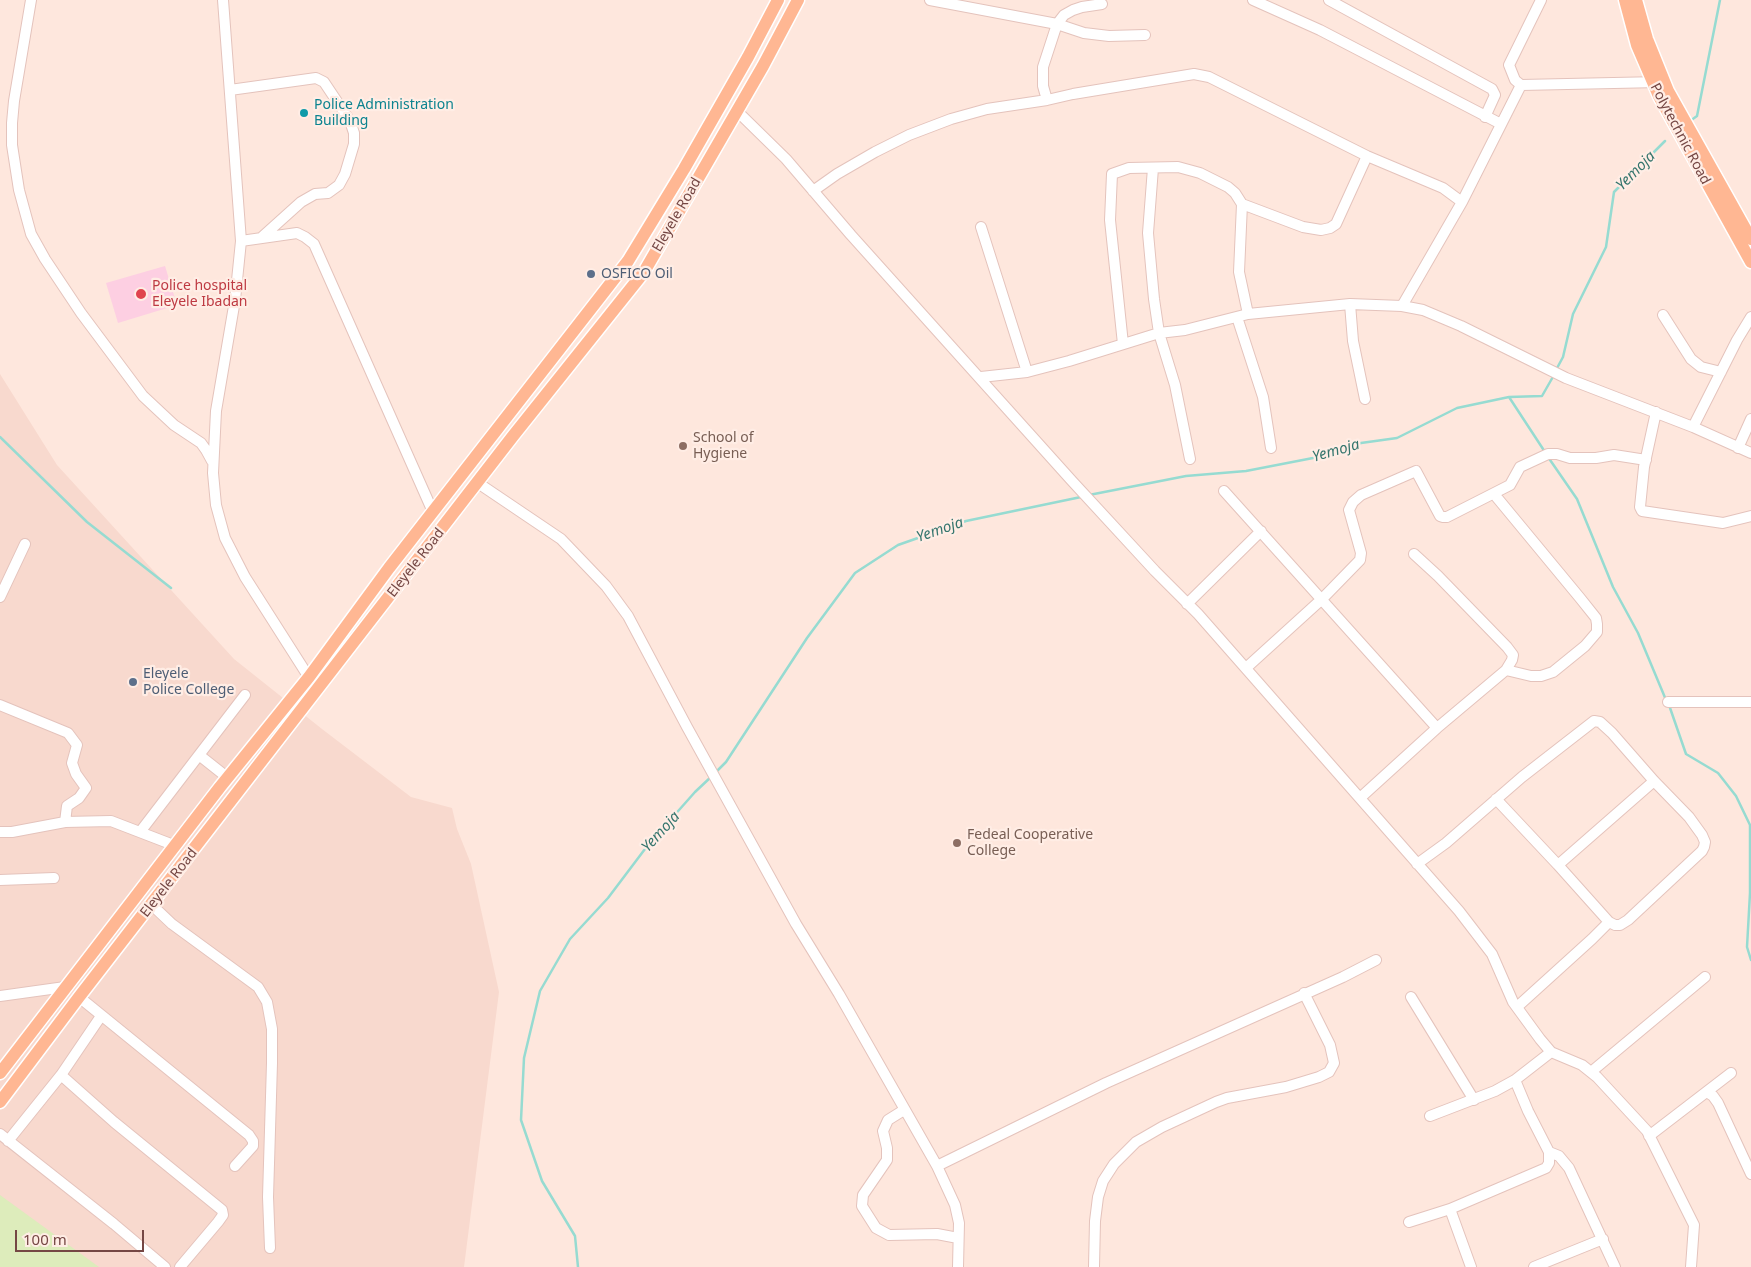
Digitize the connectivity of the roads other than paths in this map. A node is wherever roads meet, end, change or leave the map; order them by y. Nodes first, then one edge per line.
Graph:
1 (31, 0) edge
2 (223, 0) edge
3 (778, 0) edge
4 (798, 0) edge
5 (930, 0) edge
6 (1253, 0) edge
7 (1329, 0) edge
8 (1541, 0) edge
9 (1625, 0) edge
10 (1636, 0) edge
11 (1102, 4) dead end
12 (1057, 24) junction
13 (1145, 35) dead end
14 (1658, 82) junction
15 (1521, 85) junction
16 (230, 90) junction
17 (1047, 100) junction
18 (737, 111) junction
19 (1485, 117) junction
20 (1502, 124) junction
21 (1367, 156) junction
22 (1153, 168) junction
23 (813, 191) junction
24 (1462, 202) junction
25 (1242, 204) junction
26 (981, 227) dead end
27 (262, 238) junction
28 (1751, 239) edge
29 (241, 241) junction
30 (628, 261) junction
31 (1751, 262) edge
32 (644, 272) junction
33 (1350, 304) junction
34 (1402, 306) junction
35 (1248, 314) junction
36 (1663, 315) dead end
37 (1237, 317) junction
38 (1751, 317) edge
39 (1159, 333) junction
40 (1122, 344) junction
41 (1027, 372) junction
42 (1721, 372) junction
43 (981, 377) junction
44 (1365, 400) dead end
45 (1656, 412) junction
46 (1751, 419) edge
47 (1693, 427) junction
48 (1271, 448) dead end
49 (1738, 448) junction
50 (1751, 453) edge
51 (1190, 459) dead end
52 (1646, 460) junction
53 (214, 464) junction
54 (478, 483) junction
55 (1224, 491) dead end
56 (1494, 494) junction
57 (433, 512) junction
58 (1751, 516) edge
59 (1261, 531) junction
60 (25, 544) dead end
61 (1414, 554) dead end
62 (0, 597) edge
63 (1322, 599) junction
64 (1187, 604) junction
65 (1246, 668) junction
66 (1506, 670) junction
67 (309, 677) junction
68 (317, 690) junction
69 (245, 694) dead end
70 (1668, 702) dead end
71 (1751, 702) edge
72 (0, 705) edge
73 (1436, 728) junction
74 (199, 755) junction
75 (228, 778) junction
76 (1654, 781) junction
77 (1360, 798) junction
78 (1496, 799) junction
79 (65, 822) junction
80 (0, 832) edge
81 (140, 832) junction
82 (176, 846) junction
83 (1417, 864) junction
84 (1558, 865) junction
85 (54, 878) dead end
86 (0, 880) edge
87 (152, 905) junction
88 (1609, 922) junction
89 (1376, 960) dead end
90 (1705, 977) dead end
91 (65, 987) junction
92 (1304, 993) junction
93 (0, 996) edge
94 (79, 997) junction
95 (1411, 997) dead end
96 (1517, 1007) junction
97 (101, 1016) junction
98 (1551, 1052) junction
99 (1591, 1072) junction
100 (0, 1073) edge
101 (1731, 1073) dead end
102 (61, 1075) junction
103 (1515, 1080) junction
104 (1707, 1092) junction
105 (1474, 1100) junction
106 (0, 1102) edge
107 (904, 1110) junction
108 (1430, 1116) dead end
109 (1649, 1136) junction
110 (4, 1137) edge
111 (1549, 1152) junction
112 (235, 1166) dead end
113 (937, 1166) junction
114 (1751, 1174) edge
115 (1450, 1209) junction
116 (1410, 1222) dead end
117 (958, 1238) junction
118 (1603, 1239) junction
119 (270, 1248) dead end
120 (165, 1267) edge
121 (180, 1267) edge
122 (958, 1267) edge
123 (1094, 1267) edge
124 (1471, 1267) edge
125 (1534, 1267) edge
126 (1615, 1267) edge
127 (1691, 1267) edge

1 - 53 street
2 - 16 street
3 - 30 main road, Eleyele Road
4 - 18 main road, Eleyele Road
5 - 12 street
6 - 19 street
7 - 19 street
8 - 15 street
9 - 14 main road, Polytechnic Road
10 - 14 main road, Polytechnic Road
11 - 12 street
12 - 13 street
12 - 17 street
14 - 15 street
14 - 28 main road, Polytechnic Road
14 - 31 main road, Polytechnic Road
15 - 20 street
16 - 27 street
16 - 29 street
17 - 21 street
17 - 23 street
18 - 23 street
18 - 32 main road, Eleyele Road
19 - 20 street
20 - 24 street
21 - 24 street
21 - 25 street
22 - 25 street
22 - 39 street
22 - 40 street
23 - 43 street
24 - 34 street
25 - 35 street
26 - 41 street
27 - 29 street
27 - 57 street
29 - 53 street
30 - 32 main road
30 - 57 main road, Eleyele Road
32 - 54 main road, Eleyele Road
33 - 34 street
33 - 35 street
33 - 44 street
34 - 45 street
35 - 37 street
36 - 42 street
37 - 39 street
37 - 48 street
38 - 42 street
39 - 40 street
39 - 51 street
40 - 41 street
41 - 43 street
42 - 47 street
43 - 64 street
45 - 47 street
45 - 52 street
46 - 49 street
47 - 49 street
49 - 50 street
52 - 56 street
52 - 58 street
53 - 67 street
54 - 68 main road, Eleyele Road
54 - 107 street
55 - 59 street
56 - 63 street
56 - 66 street
57 - 67 main road, Eleyele Road
59 - 63 street
59 - 64 street
60 - 62 street
61 - 66 street
63 - 65 street
63 - 73 street
64 - 65 street
65 - 77 street
66 - 73 street
67 - 68 street
67 - 75 main road, Eleyele Road
68 - 87 main road, Eleyele Road
69 - 74 street
70 - 71 street
72 - 79 street
73 - 77 street
74 - 75 street
74 - 81 street
75 - 82 main road, Eleyele Road
76 - 78 street
76 - 84 street
76 - 88 street
77 - 83 street
78 - 83 street
78 - 84 street
79 - 80 street
79 - 81 street
81 - 82 street
82 - 91 main road, Eleyele Road
83 - 96 street
84 - 88 street
85 - 86 street
87 - 94 main road, Eleyele Road
87 - 119 street
88 - 96 street
89 - 92 street
90 - 99 street
91 - 93 street
91 - 100 main road, Eleyele Road
92 - 113 street
92 - 123 street
94 - 97 street
94 - 106 main road, Eleyele Road
95 - 105 street
96 - 98 street
97 - 102 street
97 - 112 street
98 - 99 street
98 - 103 street
99 - 109 street
101 - 104 street
102 - 110 street
102 - 121 street
103 - 105 street
103 - 111 street
104 - 109 street
104 - 114 street
105 - 108 street
107 - 113 street
107 - 117 street
109 - 127 street
110 - 120 street
111 - 115 street
111 - 118 street
113 - 117 street
115 - 116 street
115 - 124 street
117 - 122 street
118 - 125 street
118 - 126 street

